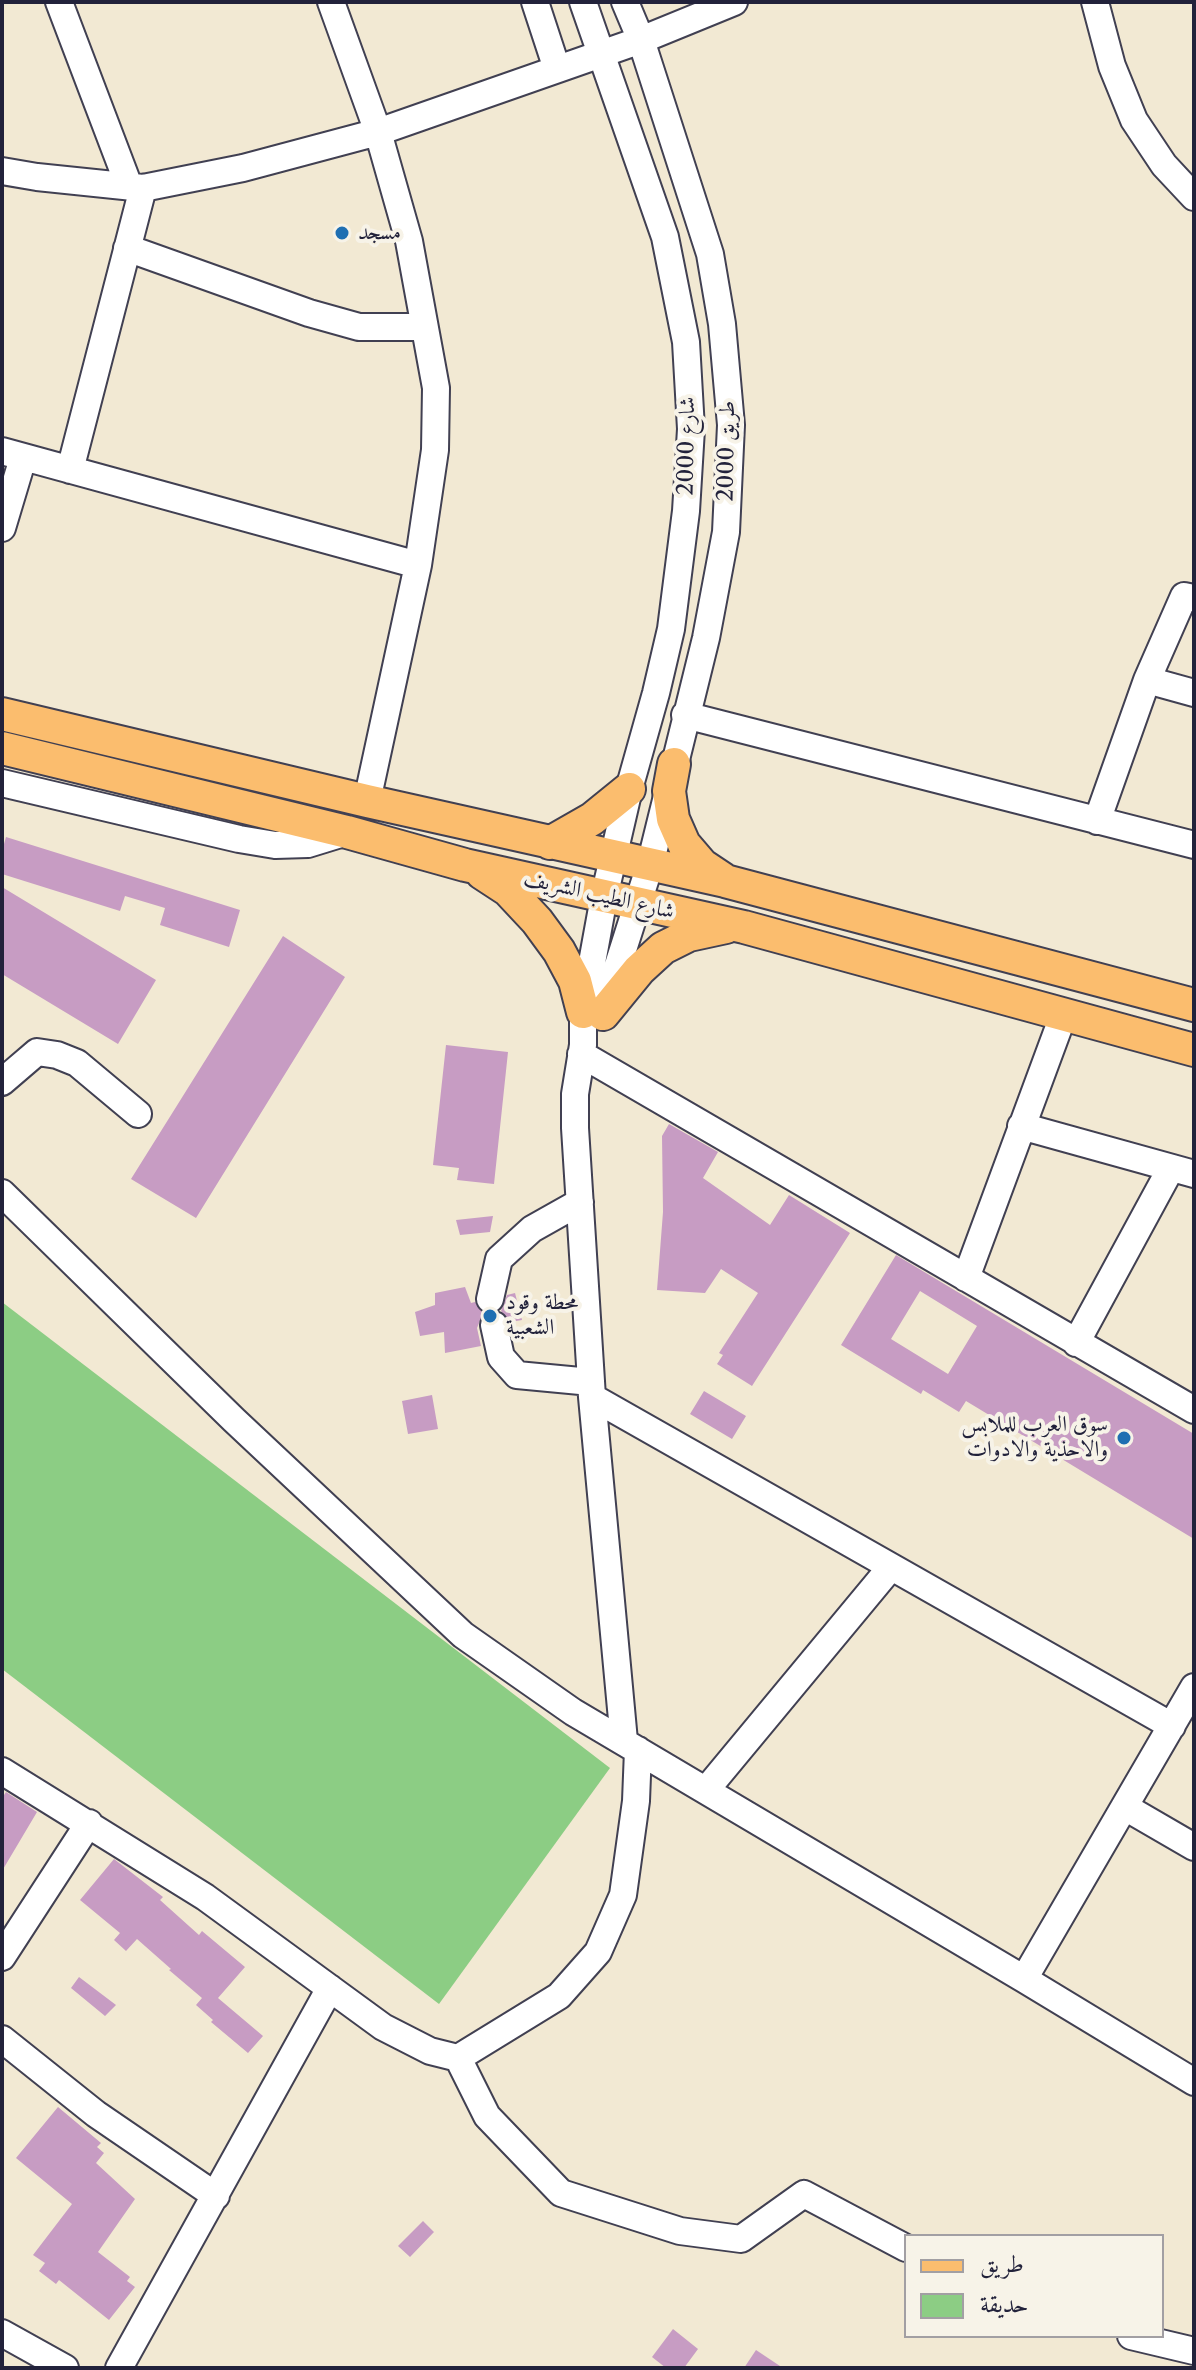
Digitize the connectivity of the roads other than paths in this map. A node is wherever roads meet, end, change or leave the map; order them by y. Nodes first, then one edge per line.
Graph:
1 (59, 2) edge
2 (331, 2) edge
3 (535, 2) edge
4 (583, 2) edge
5 (625, 2) edge
6 (734, 2) edge
7 (1095, 2) edge
8 (641, 40) junction
9 (600, 54) junction
10 (557, 69) junction
11 (378, 132) junction
12 (2, 171) edge
13 (136, 187) junction
14 (1194, 197) edge
15 (127, 248) junction
16 (423, 327) junction
17 (12, 454) edge
18 (70, 470) junction
19 (2, 528) edge
20 (418, 565) junction
21 (1191, 593) edge
22 (1147, 680) junction
23 (1194, 693) edge
24 (2, 714) edge
25 (685, 715) junction
26 (2, 748) edge
27 (674, 764) junction
28 (2, 783) edge
29 (629, 789) junction
30 (367, 801) junction
31 (1097, 821) junction
32 (347, 832) junction
33 (550, 843) junction
34 (1194, 845) edge
35 (614, 857) junction
36 (465, 865) junction
37 (650, 865) junction
38 (725, 881) junction
39 (604, 897) junction
40 (639, 905) junction
41 (744, 927) junction
42 (1194, 1005) edge
43 (593, 1013) junction
44 (1063, 1016) junction
45 (582, 1049) junction
46 (1194, 1050) edge
47 (2, 1082) edge
48 (138, 1114) dead end
49 (1021, 1126) junction
50 (1182, 1171) edge
51 (2, 1193) edge
52 (580, 1202) junction
53 (966, 1278) junction
54 (490, 1299) dead end
55 (494, 1325) dead end
56 (1076, 1343) junction
57 (591, 1390) junction
58 (1194, 1410) edge
59 (891, 1567) junction
60 (1194, 1687) edge
61 (1172, 1726) junction
62 (631, 1746) junction
63 (2, 1771) edge
64 (706, 1790) junction
65 (1125, 1807) junction
66 (89, 1823) junction
67 (1194, 1847) edge
68 (2, 1957) edge
69 (1024, 1979) junction
70 (330, 1988) junction
71 (2, 2039) edge
72 (458, 2058) junction
73 (1194, 2082) edge
74 (216, 2196) junction
75 (904, 2247) edge
76 (2, 2333) edge
77 (1139, 2338) edge
78 (1194, 2351) edge
79 (65, 2368) edge
80 (119, 2368) edge

1 - 13 street
2 - 11 street
3 - 10 street
4 - 9 street, شارع 2000
5 - 8 street, طريق 2000
6 - 8 street
7 - 14 street
8 - 9 street
8 - 25 street, طريق 2000
9 - 10 street
9 - 29 street, شارع 2000
10 - 11 street
11 - 13 street
11 - 16 street
12 - 13 street
13 - 15 street
15 - 16 street
15 - 18 street
16 - 20 street
17 - 18 street
17 - 19 street
18 - 20 street
20 - 30 street
21 - 22 street
22 - 23 street
22 - 31 street
24 - 30 main road, شارع الطيب الشريف
25 - 27 street, طريق 2000
25 - 31 street
26 - 32 main road, شارع الطيب الشريف
27 - 37 street, طريق 2000
27 - 38 main road
28 - 32 street
29 - 33 main road
29 - 35 street, شارع 2000
30 - 33 main road, شارع الطيب الشريف
31 - 34 street
32 - 36 main road, شارع الطيب الشريف
33 - 35 main road, شارع الطيب الشريف
35 - 37 main road, شارع الطيب الشريف
35 - 39 street, شارع 2000
36 - 39 main road, شارع الطيب الشريف
36 - 43 main road
37 - 38 main road, شارع الطيب الشريف
37 - 40 street, طريق 2000
38 - 42 main road, شارع الطيب الشريف
39 - 40 main road, شارع الطيب الشريف
39 - 43 street, شارع 2000
40 - 41 main road, شارع الطيب الشريف
40 - 43 street, طريق 2000
41 - 43 main road
41 - 44 main road, شارع الطيب الشريف
43 - 45 street
44 - 46 main road, شارع الطيب الشريف
44 - 49 street
45 - 52 street
45 - 53 street
47 - 48 street
49 - 50 street
49 - 53 street
50 - 56 street
51 - 62 street
52 - 54 street
52 - 57 street
53 - 56 street
55 - 57 street
56 - 58 street
57 - 59 street
57 - 62 street
59 - 61 street
59 - 64 street
60 - 61 street
61 - 65 street
62 - 64 street
62 - 72 street
63 - 66 street
64 - 69 street
65 - 67 street
65 - 69 street
66 - 68 street
66 - 70 street
69 - 73 street
70 - 72 street
70 - 74 street
71 - 74 street
72 - 75 street
74 - 80 street
76 - 79 street
77 - 78 street

